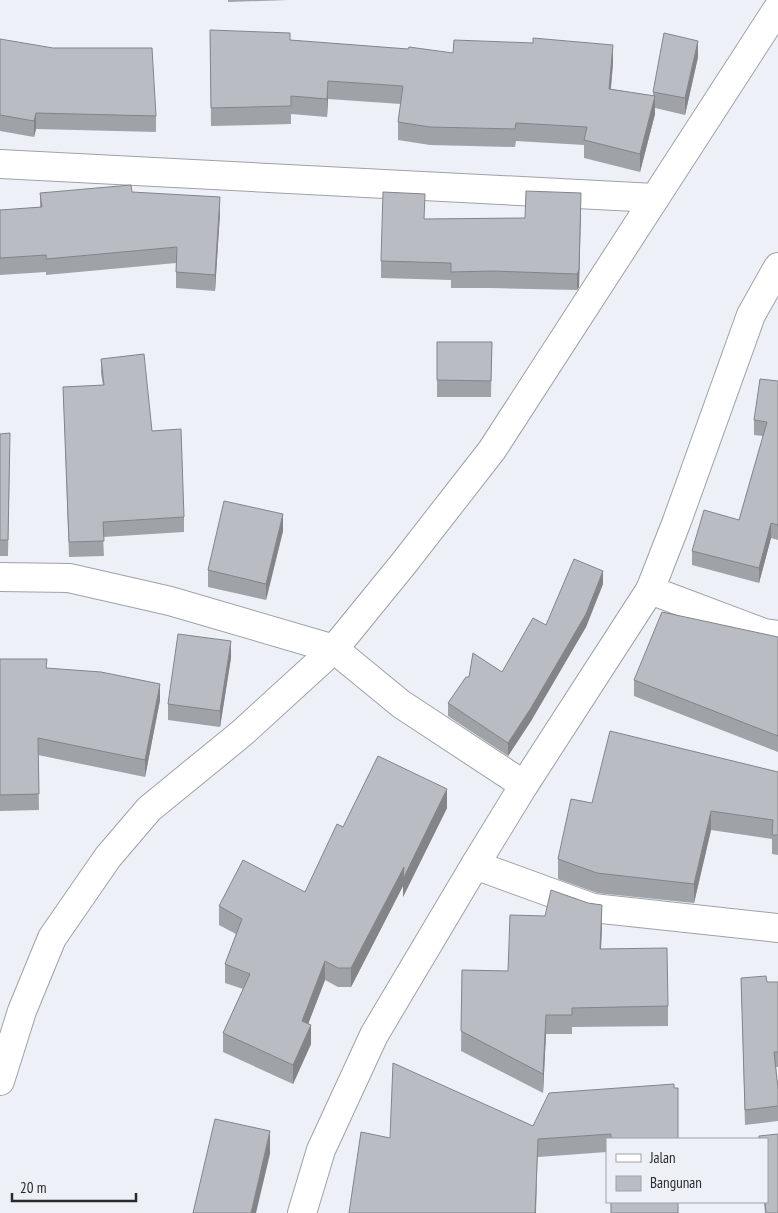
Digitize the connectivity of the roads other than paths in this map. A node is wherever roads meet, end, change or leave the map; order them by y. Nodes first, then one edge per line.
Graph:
1 (778, 8) edge
2 (0, 164) edge
3 (655, 198) junction
4 (778, 267) edge
5 (0, 576) edge
6 (650, 590) junction
7 (778, 635) edge
8 (334, 648) junction
9 (524, 786) junction
10 (475, 865) junction
11 (778, 928) edge
12 (0, 1081) edge
13 (302, 1213) edge

1 - 3 street
2 - 3 street
3 - 8 street
4 - 6 street
5 - 8 street
6 - 7 street
6 - 9 street
8 - 9 street
8 - 12 street
9 - 10 street
10 - 11 street
10 - 13 street

